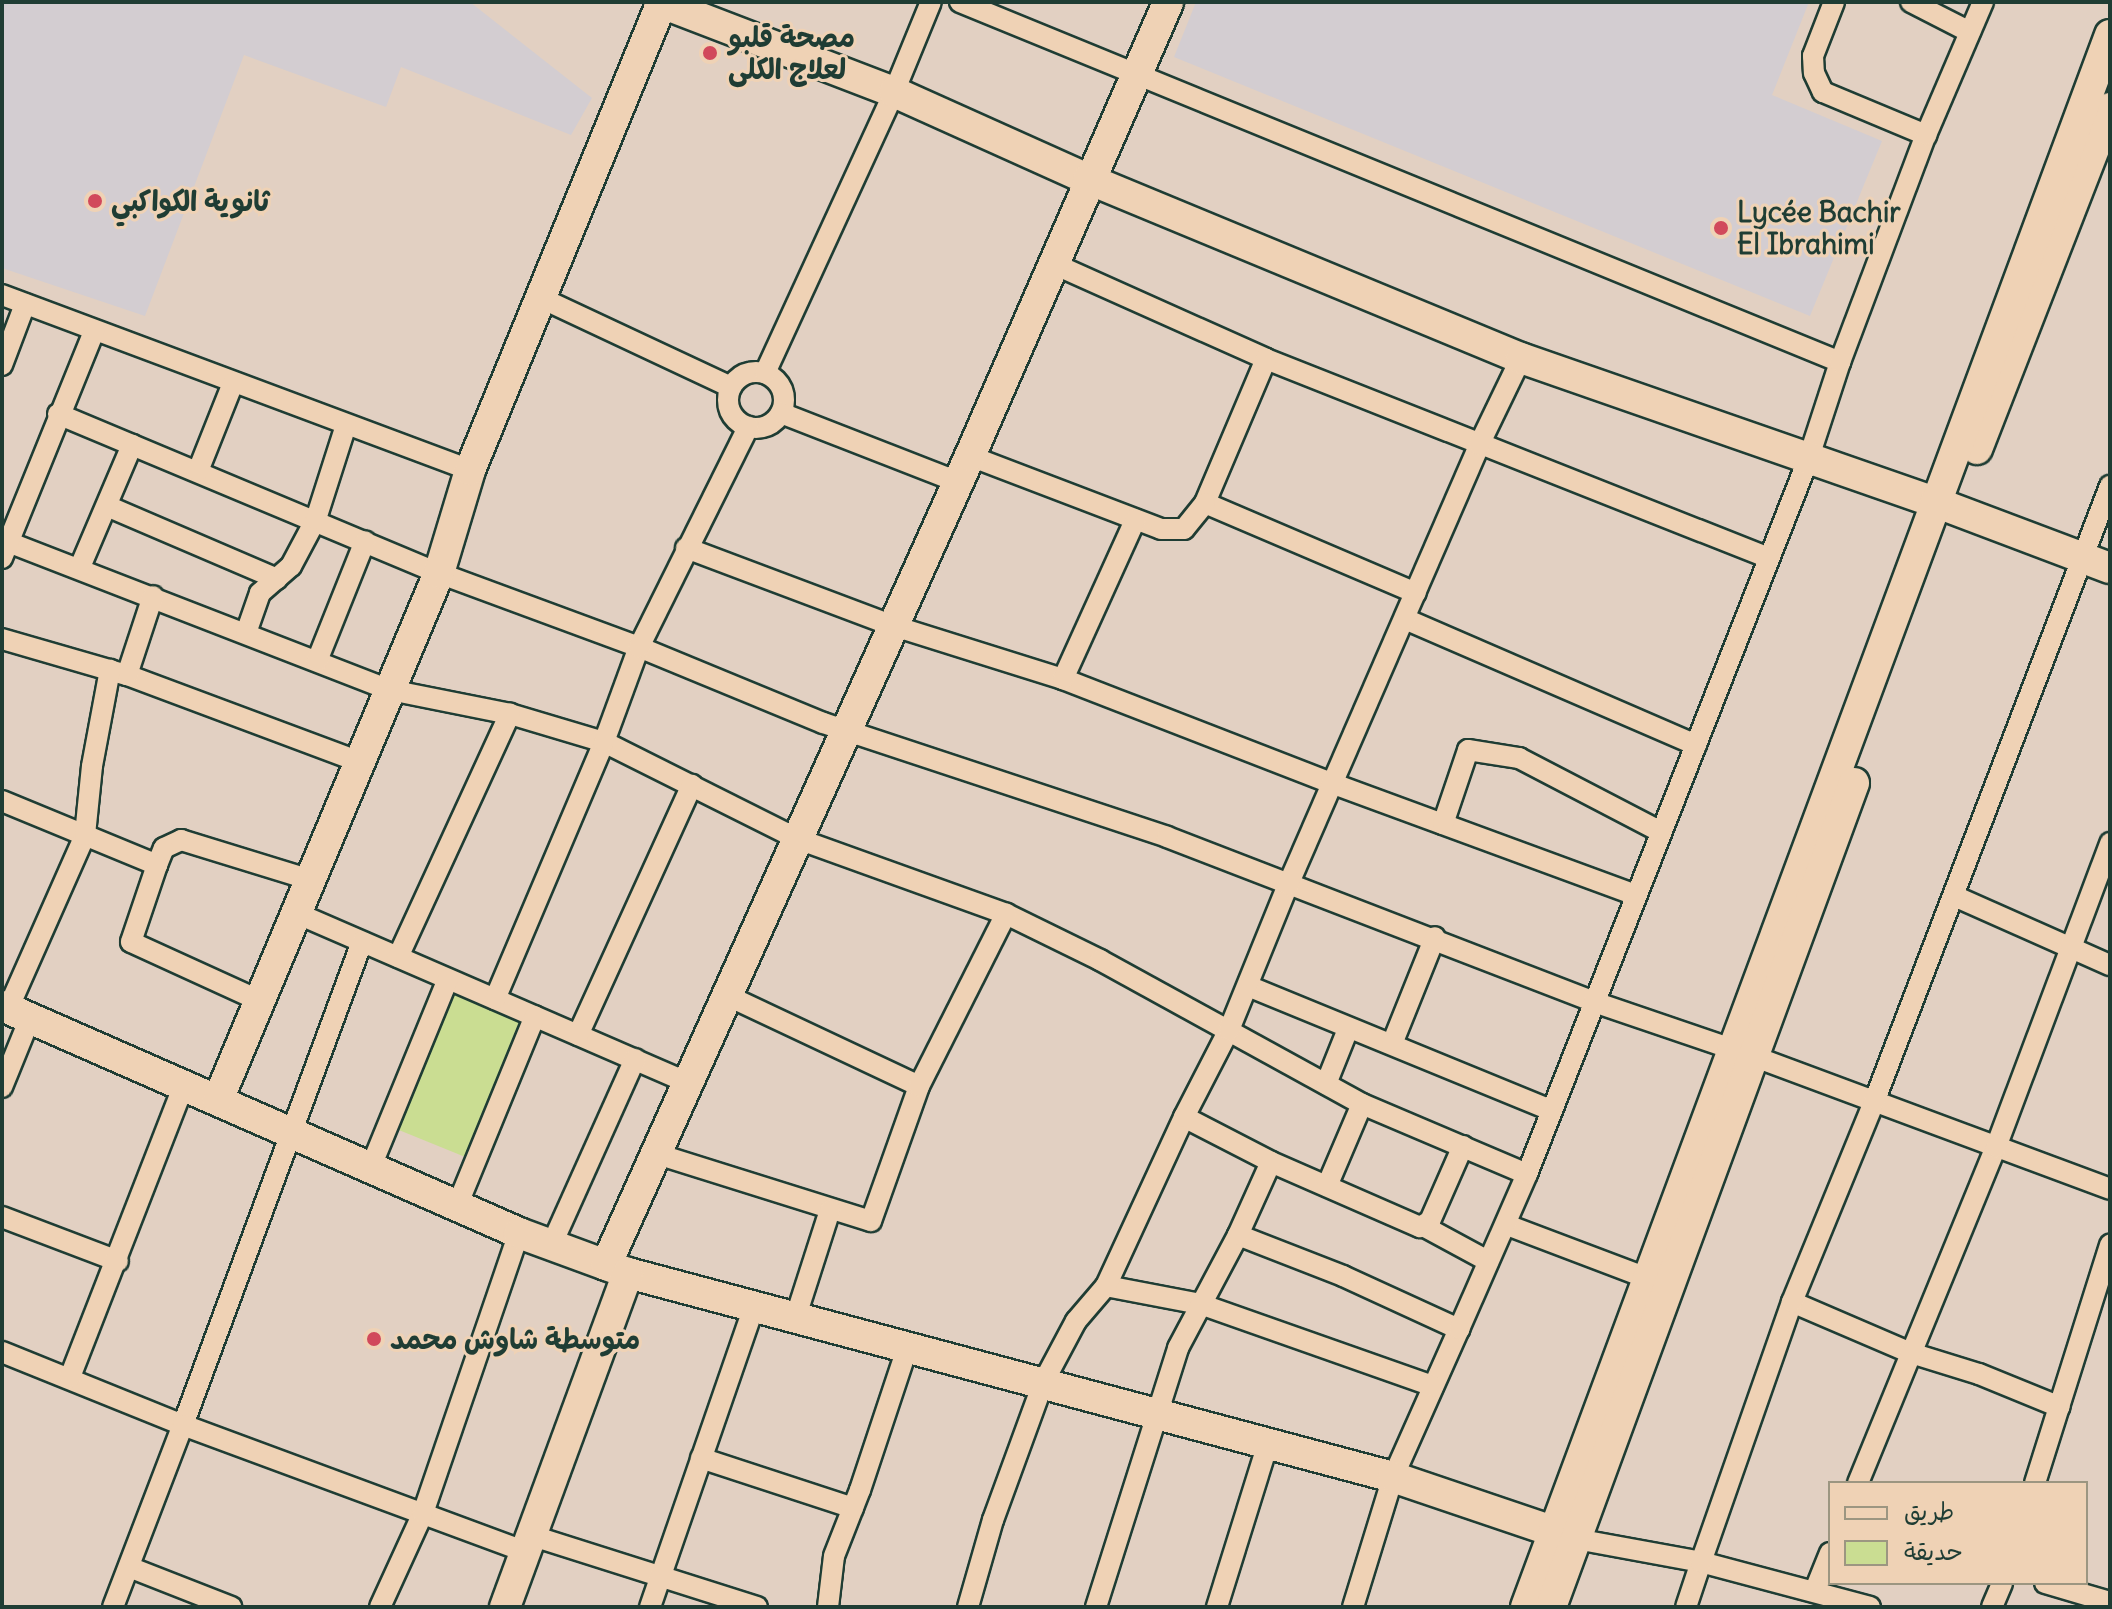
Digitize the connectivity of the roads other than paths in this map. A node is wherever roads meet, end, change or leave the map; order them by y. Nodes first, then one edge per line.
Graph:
1 (660, 2) edge
2 (931, 2) edge
3 (960, 2) edge
4 (1168, 2) edge
5 (1834, 2) edge
6 (1911, 2) edge
7 (1983, 2) edge
8 (1970, 32) junction
9 (2110, 35) edge
10 (1134, 76) junction
11 (894, 92) junction
12 (2110, 108) edge
13 (1926, 135) junction
14 (1088, 179) junction
15 (1054, 264) junction
16 (2, 295) edge
17 (541, 298) junction
18 (25, 304) junction
19 (94, 331) junction
20 (1521, 358) junction
21 (1266, 359) junction
22 (1840, 362) junction
23 (2, 365) edge
24 (765, 373) junction
25 (233, 383) junction
26 (731, 387) junction
27 (781, 413) junction
28 (58, 414) junction
29 (346, 425) junction
30 (748, 427) junction
31 (132, 445) junction
32 (1479, 445) junction
33 (1808, 460) junction
34 (964, 469) junction
35 (470, 470) junction
36 (198, 471) junction
37 (2110, 486) edge
38 (1205, 503) junction
39 (107, 506) junction
40 (1945, 506) junction
41 (316, 519) junction
42 (1135, 520) junction
43 (365, 541) junction
44 (686, 548) junction
45 (5, 550) edge
46 (1769, 558) junction
47 (2097, 563) edge
48 (80, 567) junction
49 (439, 573) junction
50 (277, 579) junction
51 (1416, 593) junction
52 (153, 596) junction
53 (1405, 619) junction
54 (894, 626) junction
55 (246, 633) junction
56 (2, 639) edge
57 (639, 647) junction
58 (317, 661) junction
59 (118, 673) junction
60 (1063, 679) junction
61 (390, 690) junction
62 (510, 714) junction
63 (847, 730) junction
64 (604, 742) junction
65 (1696, 745) junction
66 (360, 762) junction
67 (1334, 784) junction
68 (692, 785) junction
69 (2, 801) edge
70 (1443, 824) junction
71 (1661, 832) junction
72 (85, 835) junction
73 (798, 839) junction
74 (2110, 843) edge
75 (157, 865) junction
76 (311, 880) junction
77 (1288, 885) junction
78 (1636, 895) junction
79 (1954, 896) junction
80 (296, 913) junction
81 (1006, 914) junction
82 (1435, 937) junction
83 (362, 942) junction
84 (2069, 948) junction
85 (398, 957) junction
86 (2110, 965) edge
87 (448, 979) junction
88 (1248, 986) junction
89 (726, 995) junction
90 (495, 999) junction
91 (258, 1000) junction
92 (1594, 1002) junction
93 (13, 1011) edge
94 (535, 1016) junction
95 (1348, 1029) junction
96 (1229, 1030) junction
97 (578, 1035) junction
98 (1392, 1044) junction
99 (1743, 1053) junction
100 (635, 1059) junction
101 (688, 1083) junction
102 (1326, 1084) junction
103 (184, 1085) junction
104 (919, 1086) junction
105 (2, 1087) edge
106 (218, 1100) junction
107 (1874, 1102) junction
108 (1362, 1104) junction
109 (1551, 1110) junction
110 (1184, 1117) junction
111 (289, 1133) junction
112 (1463, 1146) junction
113 (1996, 1147) junction
114 (657, 1154) junction
115 (1271, 1162) junction
116 (370, 1169) junction
117 (1527, 1174) junction
118 (1327, 1186) junction
119 (2110, 1189) edge
120 (457, 1206) junction
121 (830, 1210) junction
122 (2, 1217) edge
123 (1507, 1225) junction
124 (1425, 1227) junction
125 (519, 1233) junction
126 (1238, 1235) junction
127 (2110, 1245) edge
128 (551, 1246) junction
129 (118, 1261) junction
130 (1488, 1261) junction
131 (617, 1269) junction
132 (1647, 1278) junction
133 (1106, 1286) junction
134 (1792, 1302) junction
135 (1200, 1304) junction
136 (754, 1307) junction
137 (795, 1319) junction
138 (1459, 1329) junction
139 (908, 1346) junction
140 (1911, 1353) junction
141 (4, 1358) edge
142 (70, 1377) junction
143 (1043, 1383) junction
144 (1433, 1386) junction
145 (2060, 1407) junction
146 (1158, 1413) junction
147 (183, 1425) junction
148 (1268, 1443) junction
149 (701, 1458) junction
150 (1393, 1477) junction
151 (1859, 1481) edge
152 (2036, 1481) edge
153 (853, 1508) junction
154 (423, 1513) junction
155 (1564, 1535) junction
156 (530, 1544) junction
157 (1828, 1558) edge
158 (1701, 1562) junction
159 (129, 1567) junction
160 (660, 1577) junction
161 (2001, 1585) edge
162 (2052, 1585) edge
163 (1815, 1590) junction
164 (2110, 1602) edge
165 (113, 1607) edge
166 (231, 1607) edge
167 (380, 1607) edge
168 (505, 1607) edge
169 (650, 1607) edge
170 (757, 1607) edge
171 (828, 1607) edge
172 (968, 1607) edge
173 (1096, 1607) edge
174 (1217, 1607) edge
175 (1353, 1607) edge
176 (1526, 1607) edge
177 (1551, 1607) edge
178 (1686, 1607) edge
179 (1870, 1607) edge
180 (1992, 1607) edge

1 - 11 street
1 - 17 street
2 - 11 street
3 - 10 street
4 - 10 street
5 - 13 street
6 - 8 street
7 - 8 street
8 - 13 street
9 - 40 street
10 - 14 street
10 - 22 street
11 - 14 street
11 - 24 street
12 - 40 street
13 - 22 street
14 - 15 street
14 - 20 street
15 - 21 street
15 - 34 street
16 - 18 street
17 - 26 street
17 - 35 street
18 - 19 street
18 - 23 street
19 - 25 street
19 - 28 street
20 - 32 street
20 - 33 street
21 - 32 street
21 - 38 street
22 - 33 street
24 - 26 street
24 - 27 street
25 - 29 street
25 - 36 street
26 - 30 street
27 - 30 street
27 - 34 street
28 - 31 street
28 - 45 street
29 - 35 street
29 - 41 street
30 - 44 street
31 - 36 street
31 - 39 street
32 - 46 street
32 - 51 street
33 - 40 street
33 - 46 street
34 - 42 street
34 - 54 street
35 - 49 street
36 - 41 street
37 - 47 street
38 - 42 street
38 - 51 street
39 - 48 street
39 - 50 street
40 - 47 street
40 - 99 street
41 - 43 street
41 - 50 street
42 - 60 street
43 - 49 street
43 - 58 street
44 - 54 street
44 - 57 street
45 - 48 street
46 - 65 street
47 - 79 street
48 - 52 street
49 - 57 street
49 - 61 street
50 - 55 street
51 - 53 street
52 - 55 street
52 - 59 street
53 - 65 street
53 - 67 street
54 - 60 street
54 - 63 street
55 - 58 street
56 - 59 street
57 - 63 street
57 - 64 street
58 - 61 street
59 - 66 street
59 - 72 street
60 - 67 street
61 - 62 street
61 - 66 street
62 - 64 street
62 - 85 street
63 - 73 street
63 - 77 street
64 - 68 street
64 - 90 street
65 - 71 street
66 - 76 street
67 - 70 street
67 - 77 street
68 - 73 street
68 - 97 street
69 - 72 street
70 - 71 street
70 - 78 street
71 - 78 street
72 - 75 street
72 - 93 street
73 - 81 street
73 - 89 street
74 - 84 street
75 - 76 street
75 - 91 street
76 - 80 street
77 - 82 street
77 - 88 street
78 - 92 street
79 - 84 street
79 - 107 street
80 - 83 street
80 - 91 street
81 - 96 street
81 - 104 street
82 - 92 street
82 - 98 street
83 - 85 street
83 - 111 street
84 - 86 street
84 - 113 street
85 - 87 street
87 - 90 street
87 - 116 street
88 - 95 street
88 - 96 street
89 - 101 street
89 - 104 street
90 - 94 street
91 - 106 street
92 - 99 street
92 - 109 street
93 - 103 street
93 - 105 street
94 - 97 street
94 - 120 street
95 - 98 street
95 - 102 street
96 - 102 street
96 - 110 street
97 - 100 street
98 - 109 street
99 - 107 street
99 - 132 street
99 - 155 street
100 - 101 street
100 - 128 street
101 - 114 street
102 - 108 street
103 - 106 street
103 - 129 street
104 - 121 street
106 - 111 street
107 - 113 street
107 - 134 street
108 - 112 street
108 - 118 street
109 - 117 street
110 - 115 street
110 - 133 street
111 - 116 street
111 - 147 street
112 - 117 street
112 - 124 street
113 - 119 street
113 - 140 street
114 - 121 street
114 - 131 street
115 - 118 street
115 - 126 street
116 - 120 street
117 - 123 street
118 - 124 street
120 - 125 street
121 - 137 street
122 - 129 street
123 - 130 street
123 - 132 street
124 - 130 street
125 - 128 street
125 - 154 street
126 - 135 street
126 - 138 street
127 - 145 street
128 - 131 street
129 - 142 street
130 - 138 street
131 - 136 street
131 - 156 street
132 - 155 street
133 - 135 street
133 - 143 street
134 - 140 street
134 - 158 street
135 - 144 street
135 - 146 street
136 - 137 street
136 - 149 street
137 - 139 street
138 - 144 street
139 - 143 street
139 - 153 street
140 - 145 street
140 - 151 street
141 - 142 street
142 - 147 street
143 - 146 street
143 - 172 street
144 - 150 street
145 - 152 street
146 - 148 street
146 - 173 street
147 - 154 street
147 - 159 street
148 - 150 street
148 - 174 street
149 - 153 street
149 - 160 street
150 - 155 street
150 - 175 street
153 - 171 street
154 - 156 street
154 - 167 street
155 - 158 street
155 - 176 street
155 - 177 street
156 - 160 street
156 - 168 street
157 - 163 street
158 - 163 street
158 - 178 street
159 - 165 street
159 - 166 street
160 - 169 street
160 - 170 street
161 - 180 street
162 - 164 street
163 - 179 street

